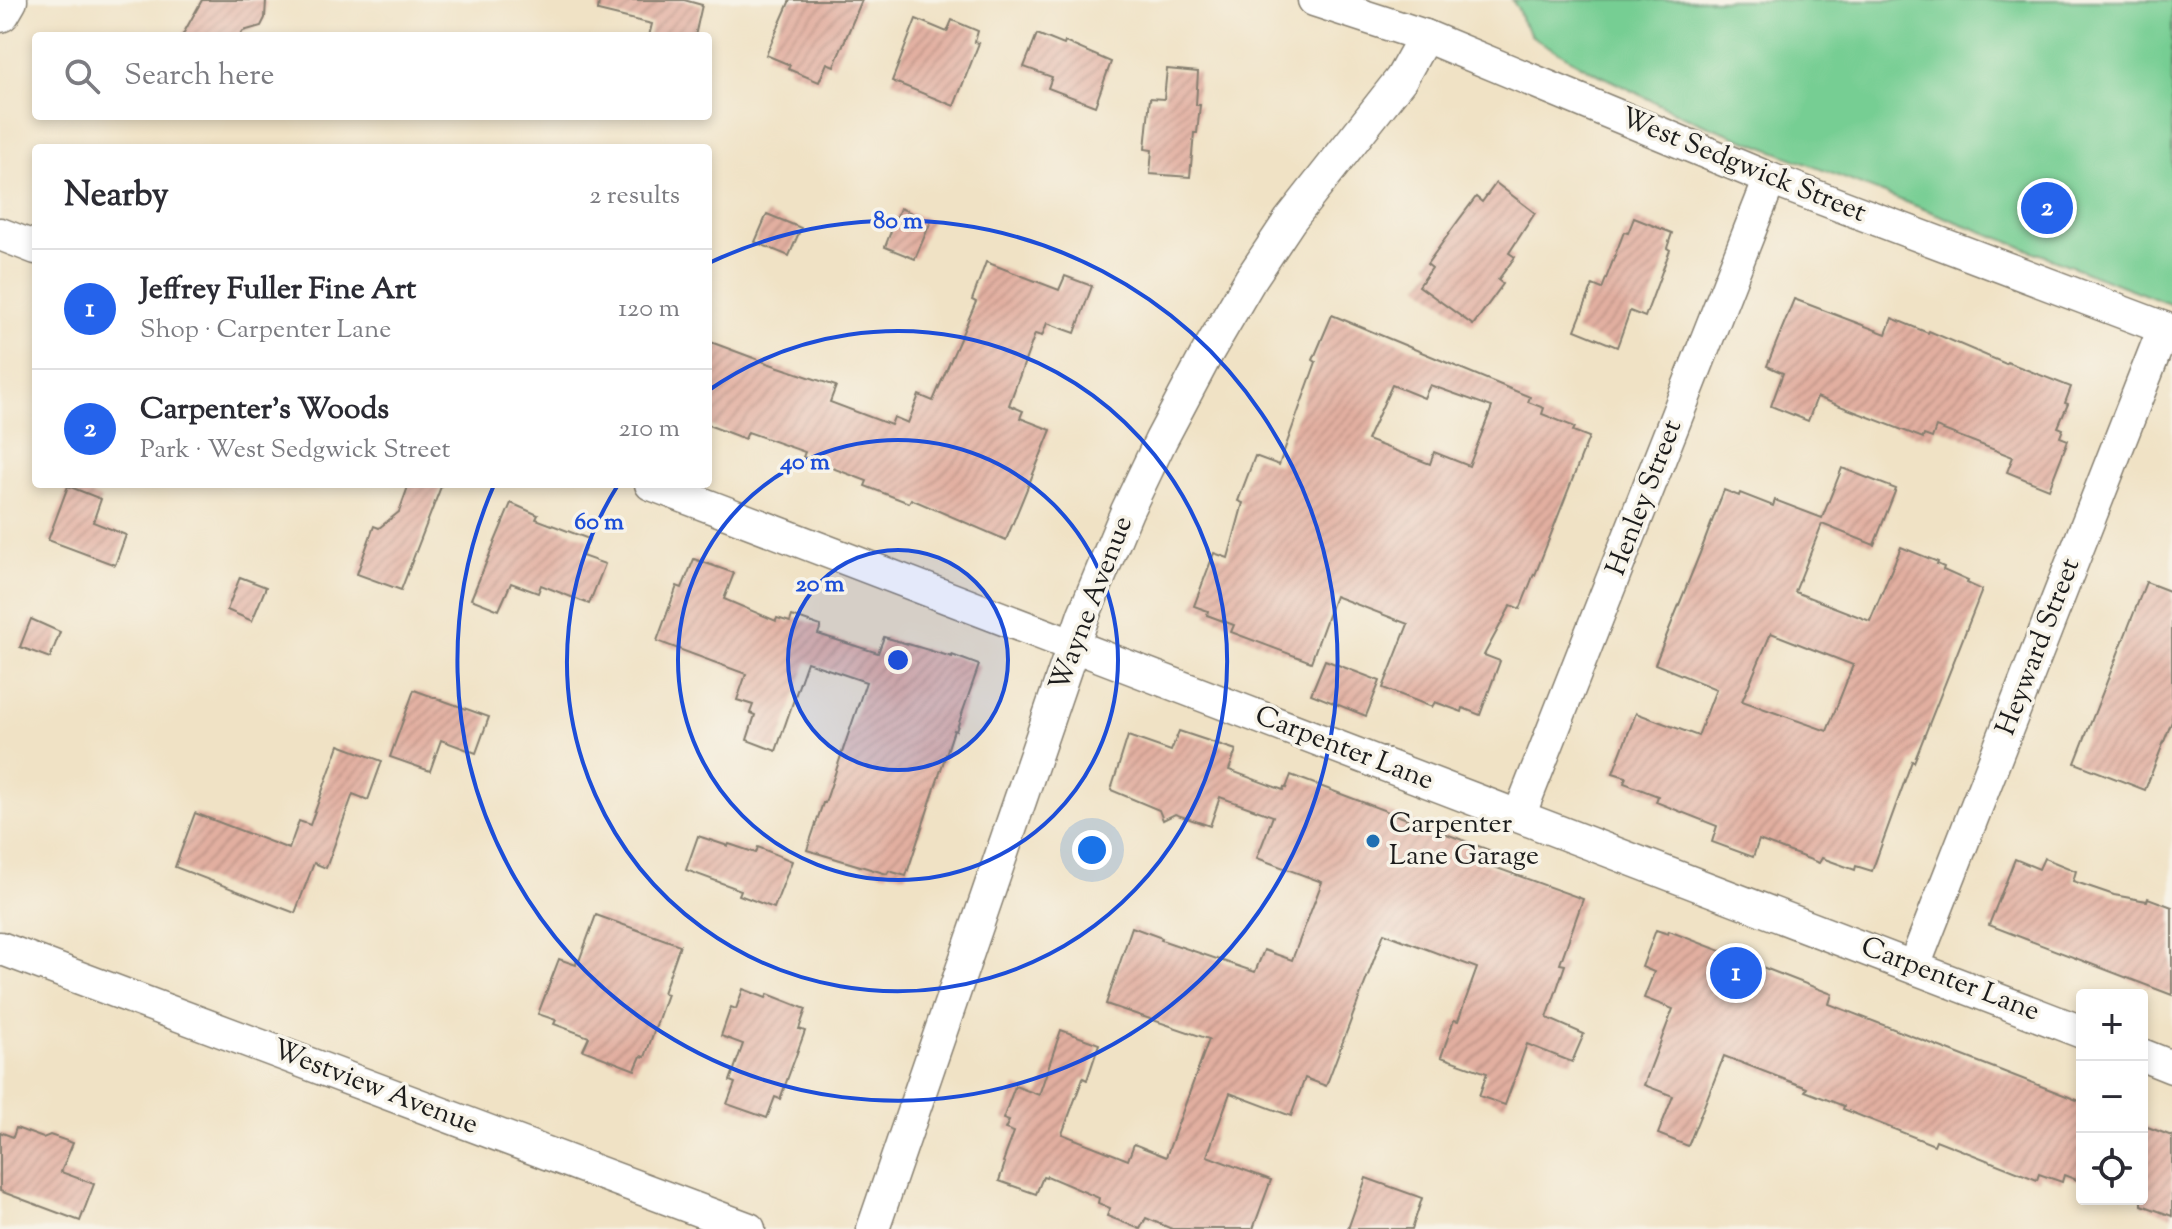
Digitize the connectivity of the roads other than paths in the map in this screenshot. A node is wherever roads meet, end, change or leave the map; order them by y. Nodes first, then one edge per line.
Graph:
1 (7, 0) edge
2 (1314, 0) edge
3 (0, 12) edge
4 (1425, 36) junction
5 (1770, 179) junction
6 (0, 234) edge
7 (32, 246) edge
8 (2168, 329) edge
9 (661, 488) edge
10 (1073, 646) junction
11 (1519, 816) junction
12 (0, 948) edge
13 (1914, 966) junction
14 (2076, 1030) edge
15 (2148, 1057) edge
16 (2172, 1067) edge
17 (749, 1229) edge
18 (873, 1229) edge

1 - 3 street
2 - 4 street, West Sedgwick Street
4 - 5 street, West Sedgwick Street
4 - 10 street, Wayne Avenue
5 - 8 street, West Sedgwick Street
5 - 11 street, Henley Street
6 - 7 street
8 - 13 street, Heyward Street
9 - 10 street, Carpenter Lane
10 - 11 street, Carpenter Lane
10 - 18 street, Wayne Avenue
11 - 13 street, Carpenter Lane
12 - 17 street, Westview Avenue
13 - 14 street, Carpenter Lane
15 - 16 street

